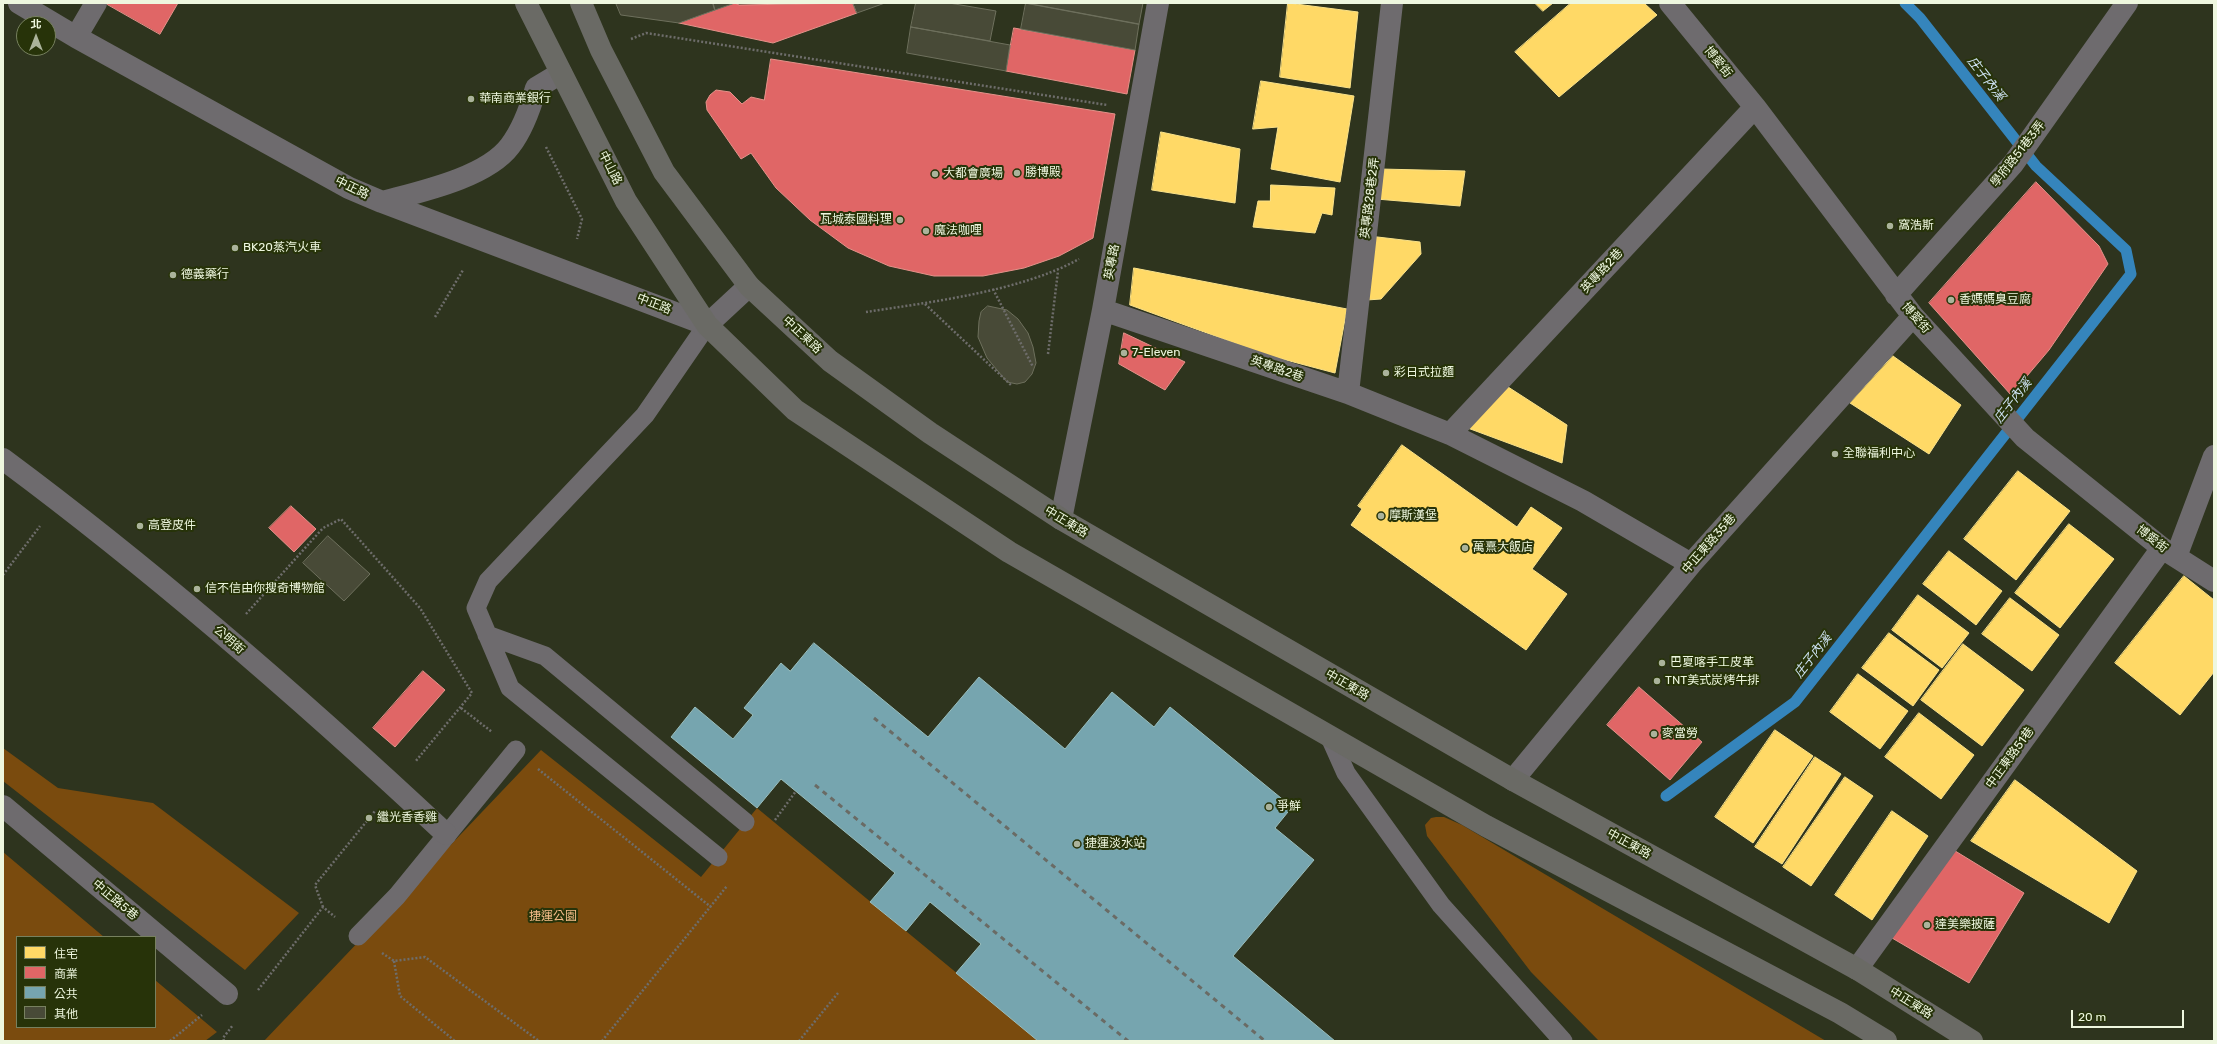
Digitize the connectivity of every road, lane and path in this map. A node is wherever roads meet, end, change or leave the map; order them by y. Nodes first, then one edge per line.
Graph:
1 (19, 3) edge
2 (96, 3) edge
3 (526, 3) edge
4 (581, 3) edge
5 (1158, 3) edge
6 (1392, 3) edge
7 (1670, 3) edge
8 (2127, 3) edge
9 (646, 33) dead end
10 (76, 37) junction
11 (561, 73) junction
12 (1755, 107) junction
13 (1139, 110) junction
14 (544, 143) dead end
15 (382, 202) junction
16 (577, 239) dead end
17 (1085, 256) dead end
18 (463, 270) dead end
19 (1058, 271) junction
20 (750, 286) junction
21 (993, 289) junction
22 (1896, 294) junction
23 (925, 303) junction
24 (1103, 310) junction
25 (866, 312) dead end
26 (1913, 316) junction
27 (435, 317) dead end
28 (707, 325) junction
29 (1048, 354) dead end
30 (1033, 366) dead end
31 (1012, 386) dead end
32 (1348, 393) junction
33 (1450, 434) junction
34 (2214, 456) edge
35 (3, 459) edge
36 (59, 501) junction
37 (1061, 519) junction
38 (2169, 552) junction
39 (1691, 564) junction
40 (3, 575) edge
41 (2214, 581) edge
42 (487, 635) junction
43 (225, 636) junction
44 (472, 693) dead end
45 (461, 708) dead end
46 (1329, 735) junction
47 (516, 750) junction
48 (1513, 780) junction
49 (796, 790) dead end
50 (3, 806) edge
51 (746, 822) dead end
52 (772, 823) dead end
53 (446, 834) junction
54 (718, 857) dead end
55 (730, 882) dead end
56 (711, 907) junction
57 (358, 936) junction
58 (394, 962) junction
59 (1857, 969) junction
60 (838, 993) dead end
61 (227, 994) joint
62 (254, 995) dead end
63 (170, 1041) edge
64 (455, 1041) edge
65 (539, 1041) edge
66 (602, 1041) edge
67 (799, 1041) edge
68 (1563, 1041) edge
69 (1886, 1041) edge
70 (1972, 1041) edge

1 - 10 street, 中正路
2 - 10 street
3 - 11 main road, 中山路
4 - 20 main road
5 - 13 street, 英專路
6 - 32 street, 英專路28巷2弄
7 - 12 street, 博愛街
8 - 22 street, 學府路51巷3弄
9 - 13 path
10 - 15 street, 中正路
11 - 15 street
11 - 28 main road, 中山路
12 - 22 street, 博愛街
12 - 33 street, 英專路2巷
13 - 24 street, 英專路
14 - 16 path
15 - 28 street, 中正路
17 - 19 path
18 - 27 path
19 - 21 path
19 - 29 path
20 - 28 street
20 - 37 main road, 中正東路
21 - 23 path
21 - 30 path
22 - 26 street, 博愛街
23 - 25 path
23 - 31 path
24 - 32 street, 英專路2巷
24 - 37 street, 英專路
26 - 38 street, 博愛街
26 - 39 street, 中正東路35巷
28 - 42 lane
28 - 46 main road
32 - 33 street, 英專路2巷
33 - 39 street, 英專路2巷
34 - 38 street, 中正東路51巷
35 - 36 street, 公明街
36 - 40 path
36 - 43 street, 公明街
37 - 48 main road, 中正東路
38 - 41 street, 博愛街
38 - 59 street, 中正東路51巷
39 - 48 street, 中正東路35巷
42 - 51 lane
42 - 54 lane
43 - 44 path
43 - 53 street, 公明街
45 - 47 path
46 - 68 lane
46 - 69 main road
47 - 53 lane
47 - 56 path
48 - 59 main road, 中正東路
49 - 52 path
50 - 61 street, 中正路5巷
53 - 57 lane
55 - 56 path
56 - 66 path
57 - 58 path
57 - 62 path
58 - 64 path
58 - 65 path
59 - 70 main road, 中正東路
60 - 67 path
61 - 63 path

